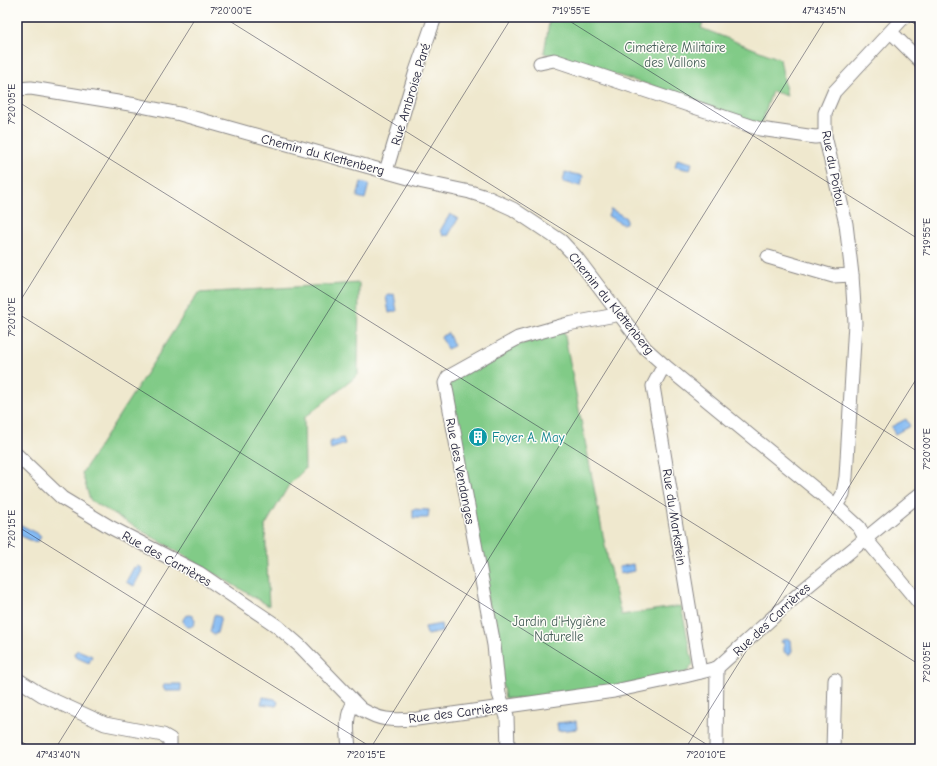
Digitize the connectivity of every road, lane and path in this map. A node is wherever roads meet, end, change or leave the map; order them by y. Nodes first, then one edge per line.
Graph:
1 (435, 17) edge
2 (904, 17) edge
3 (891, 32) junction
4 (920, 61) edge
5 (540, 64) dead end
6 (17, 89) edge
7 (825, 136) junction
8 (386, 171) junction
9 (768, 257) dead end
10 (852, 274) junction
11 (621, 314) junction
12 (664, 365) junction
13 (17, 455) edge
14 (920, 494) edge
15 (836, 506) junction
16 (865, 538) junction
17 (920, 604) edge
18 (717, 668) junction
19 (700, 672) junction
20 (17, 679) edge
21 (835, 680) dead end
22 (354, 703) junction
23 (503, 707) junction
24 (170, 749) edge
25 (348, 749) edge
26 (508, 749) edge
27 (716, 749) edge
28 (833, 749) edge

1 - 8 street, Rue Ambroise Paré
2 - 3 street, Rue du Poitou
3 - 4 street
3 - 7 street, Rue du Poitou
5 - 7 street
6 - 8 street, Chemin du Klettenberg
7 - 10 street, Rue du Poitou
8 - 11 street, Chemin du Klettenberg
9 - 10 street
10 - 15 street, Rue du Poitou
11 - 12 street, Chemin du Klettenberg
11 - 23 street, Rue des Vendanges
12 - 15 street, Chemin du Klettenberg
12 - 19 street, Rue du Markstein
13 - 22 street, Rue des Carrières
14 - 16 street, Rue des Carrières
15 - 16 street, Chemin du Klettenberg
16 - 17 street, Chemin du Klettenberg
16 - 18 street, Rue des Carrières
18 - 19 street, Rue des Carrières
18 - 27 street
19 - 23 street, Rue des Carrières
20 - 24 street
21 - 28 street
22 - 23 street, Rue des Carrières
22 - 25 street
23 - 26 street, Rue des Vendanges

